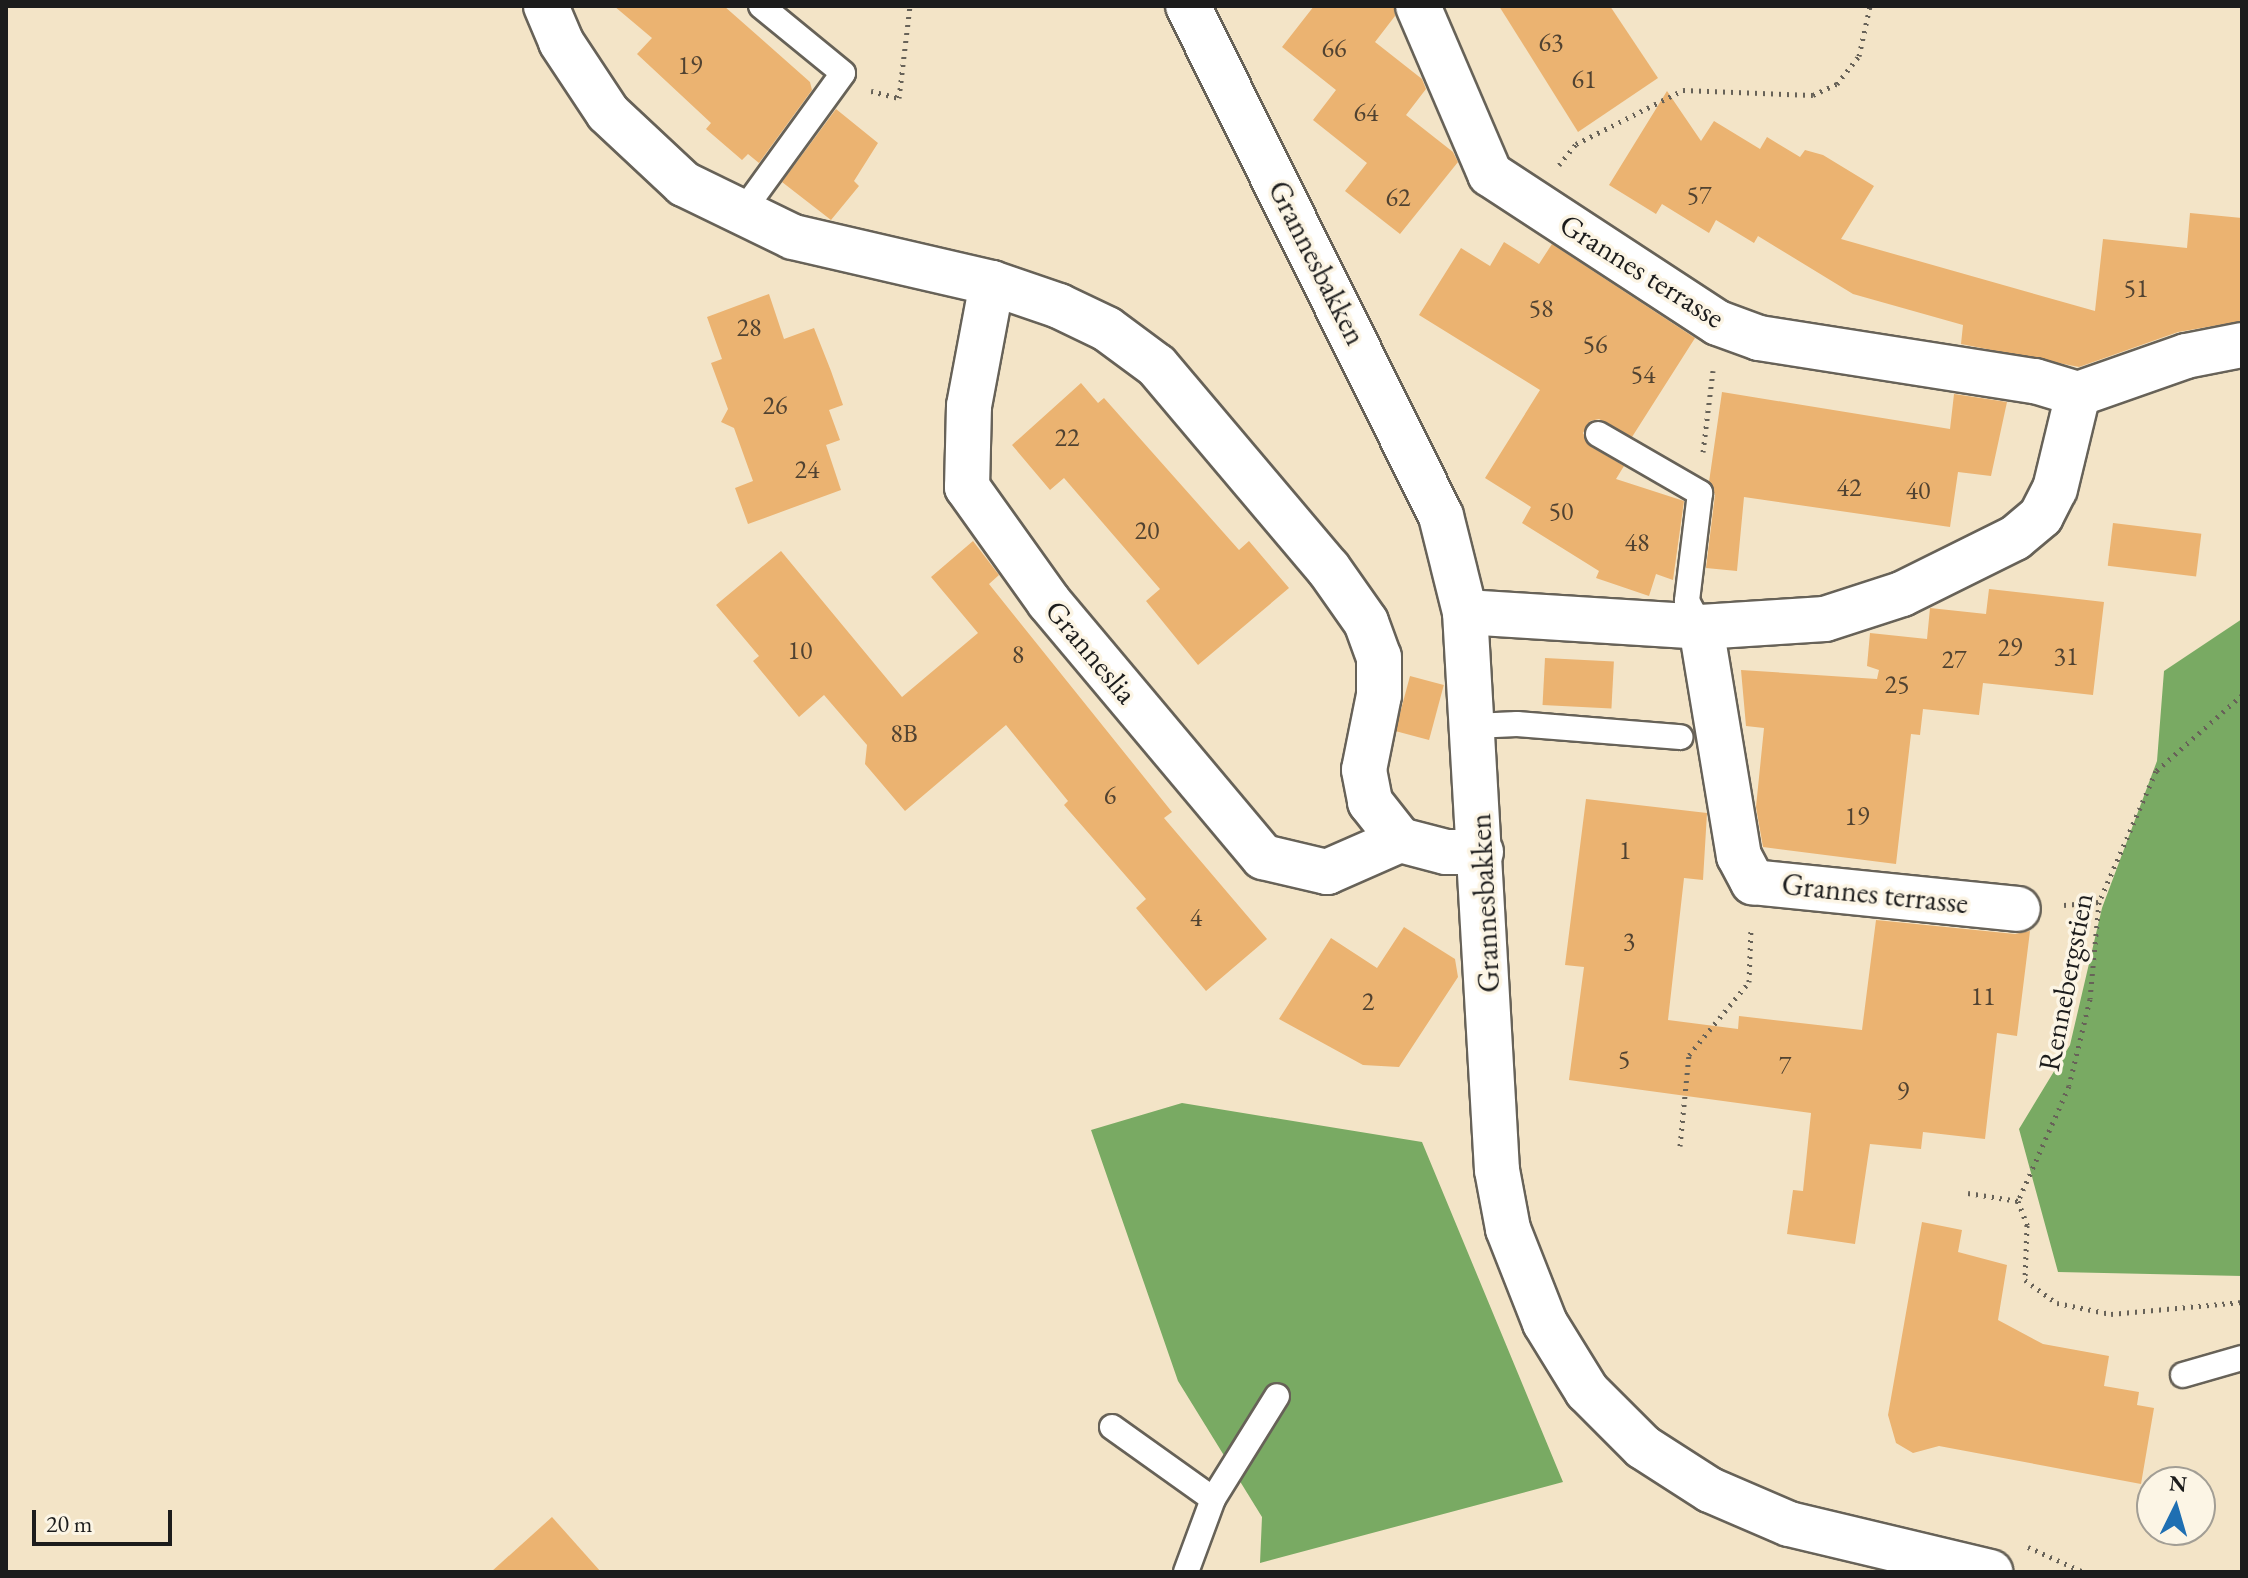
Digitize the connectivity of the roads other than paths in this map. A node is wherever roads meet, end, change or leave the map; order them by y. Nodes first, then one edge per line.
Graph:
1 (546, 6) edge
2 (761, 6) edge
3 (1188, 6) edge
4 (1418, 6) edge
5 (740, 215) junction
6 (992, 283) junction
7 (2242, 345) edge
8 (2078, 394) junction
9 (1598, 434) dead end
10 (1465, 612) junction
11 (1701, 627) junction
12 (1474, 726) junction
13 (1680, 737) dead end
14 (1400, 840) junction
15 (1481, 852) junction
16 (2018, 909) dead end
17 (2242, 1358) edge
18 (2183, 1375) dead end
19 (1277, 1396) dead end
20 (1112, 1427) dead end
21 (1213, 1499) junction
22 (2005, 1558) edge
23 (1186, 1572) edge

1 - 5 street
2 - 5 lane
3 - 10 street, Grannesbakken
4 - 8 street, Grannes terrasse
5 - 6 street
6 - 14 street
6 - 14 street, Granneslia
7 - 8 street
8 - 11 street
9 - 11 lane
10 - 11 street
10 - 12 street, Grannesbakken
11 - 16 street, Grannes terrasse
12 - 13 lane
12 - 15 street, Grannesbakken
14 - 15 street
15 - 22 street, Grannesbakken
17 - 18 lane
19 - 21 lane
20 - 21 lane
21 - 23 lane

